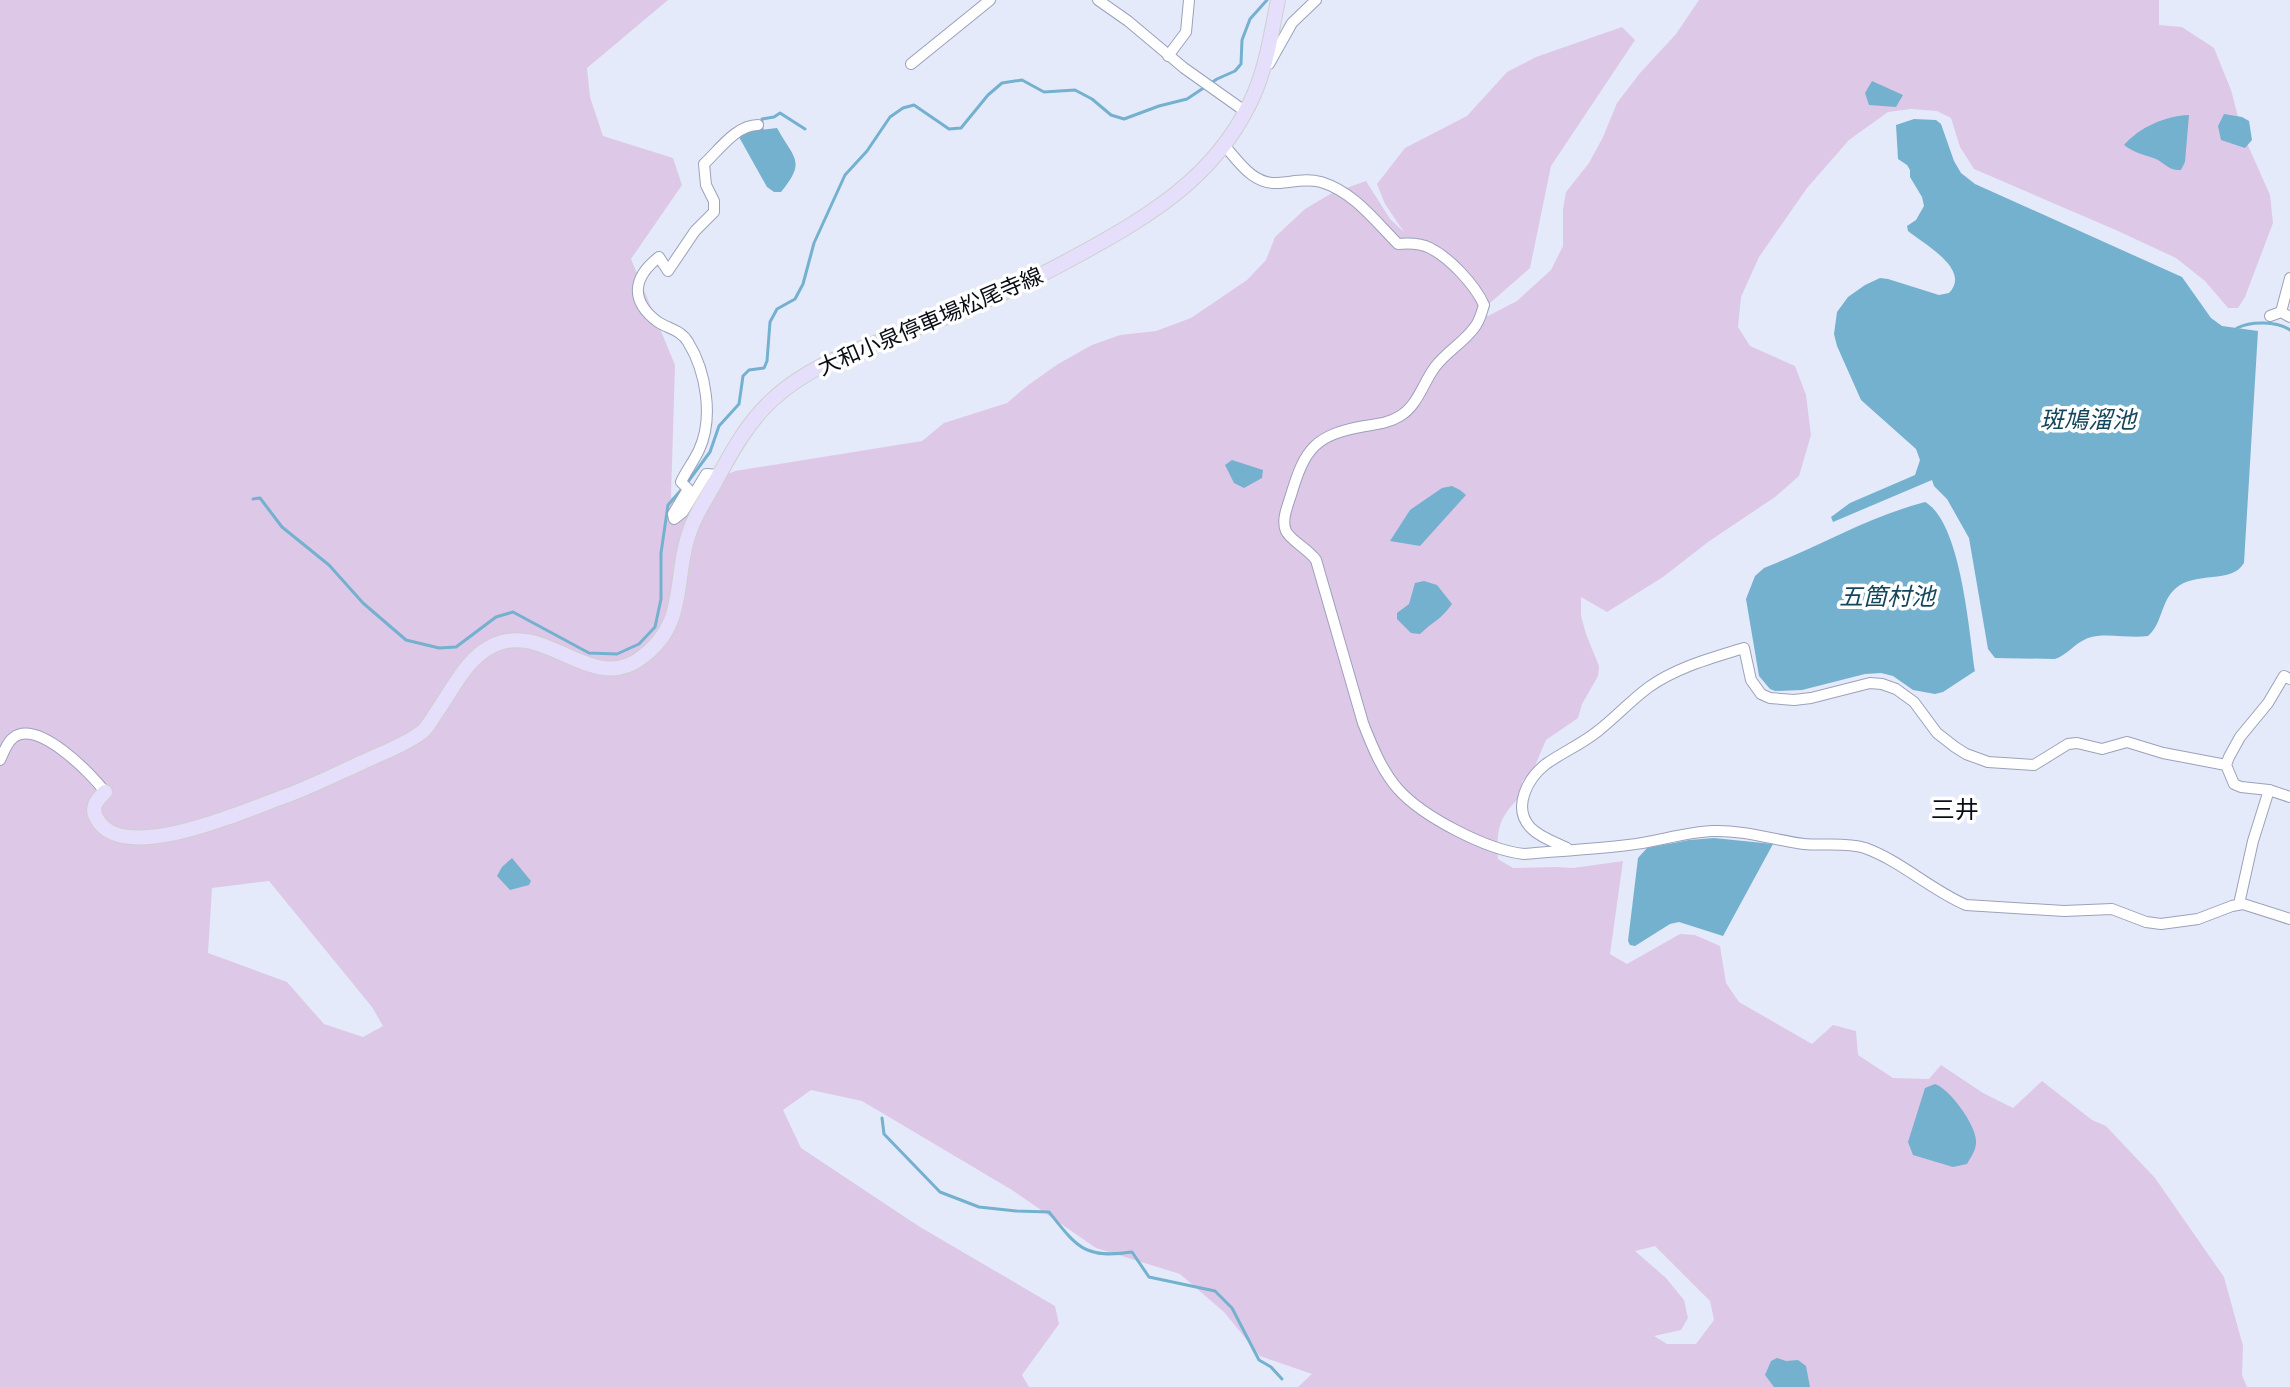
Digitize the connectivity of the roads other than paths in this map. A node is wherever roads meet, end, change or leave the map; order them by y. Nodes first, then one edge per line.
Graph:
1 (990, 0) edge
2 (1189, 0) edge
3 (1278, 0) edge
4 (1316, 0) edge
5 (1101, 1) edge
6 (1168, 56) junction
7 (911, 64) dead end
8 (1258, 83) junction
9 (1246, 112) junction
10 (758, 125) dead end
11 (1224, 145) junction
12 (2290, 278) edge
13 (2280, 315) edge
14 (719, 475) junction
15 (2290, 679) edge
16 (0, 760) edge
17 (2226, 765) junction
18 (2269, 790) junction
19 (105, 792) joint
20 (2290, 797) edge
21 (1570, 849) junction
22 (2239, 904) junction
23 (2290, 919) edge

1 - 7 street
2 - 6 street
3 - 8 main road, 大和小泉停車場松尾寺線
4 - 8 street
5 - 6 street
6 - 9 street
8 - 9 main road, 大和小泉停車場松尾寺線
9 - 11 main road, 大和小泉停車場松尾寺線
10 - 14 street
11 - 14 main road, 大和小泉停車場松尾寺線
11 - 21 street
12 - 13 street
14 - 19 main road, 大和小泉停車場松尾寺線
15 - 17 street
16 - 19 street
17 - 18 street
17 - 21 street
18 - 20 street
18 - 22 street
21 - 22 street
22 - 23 street

